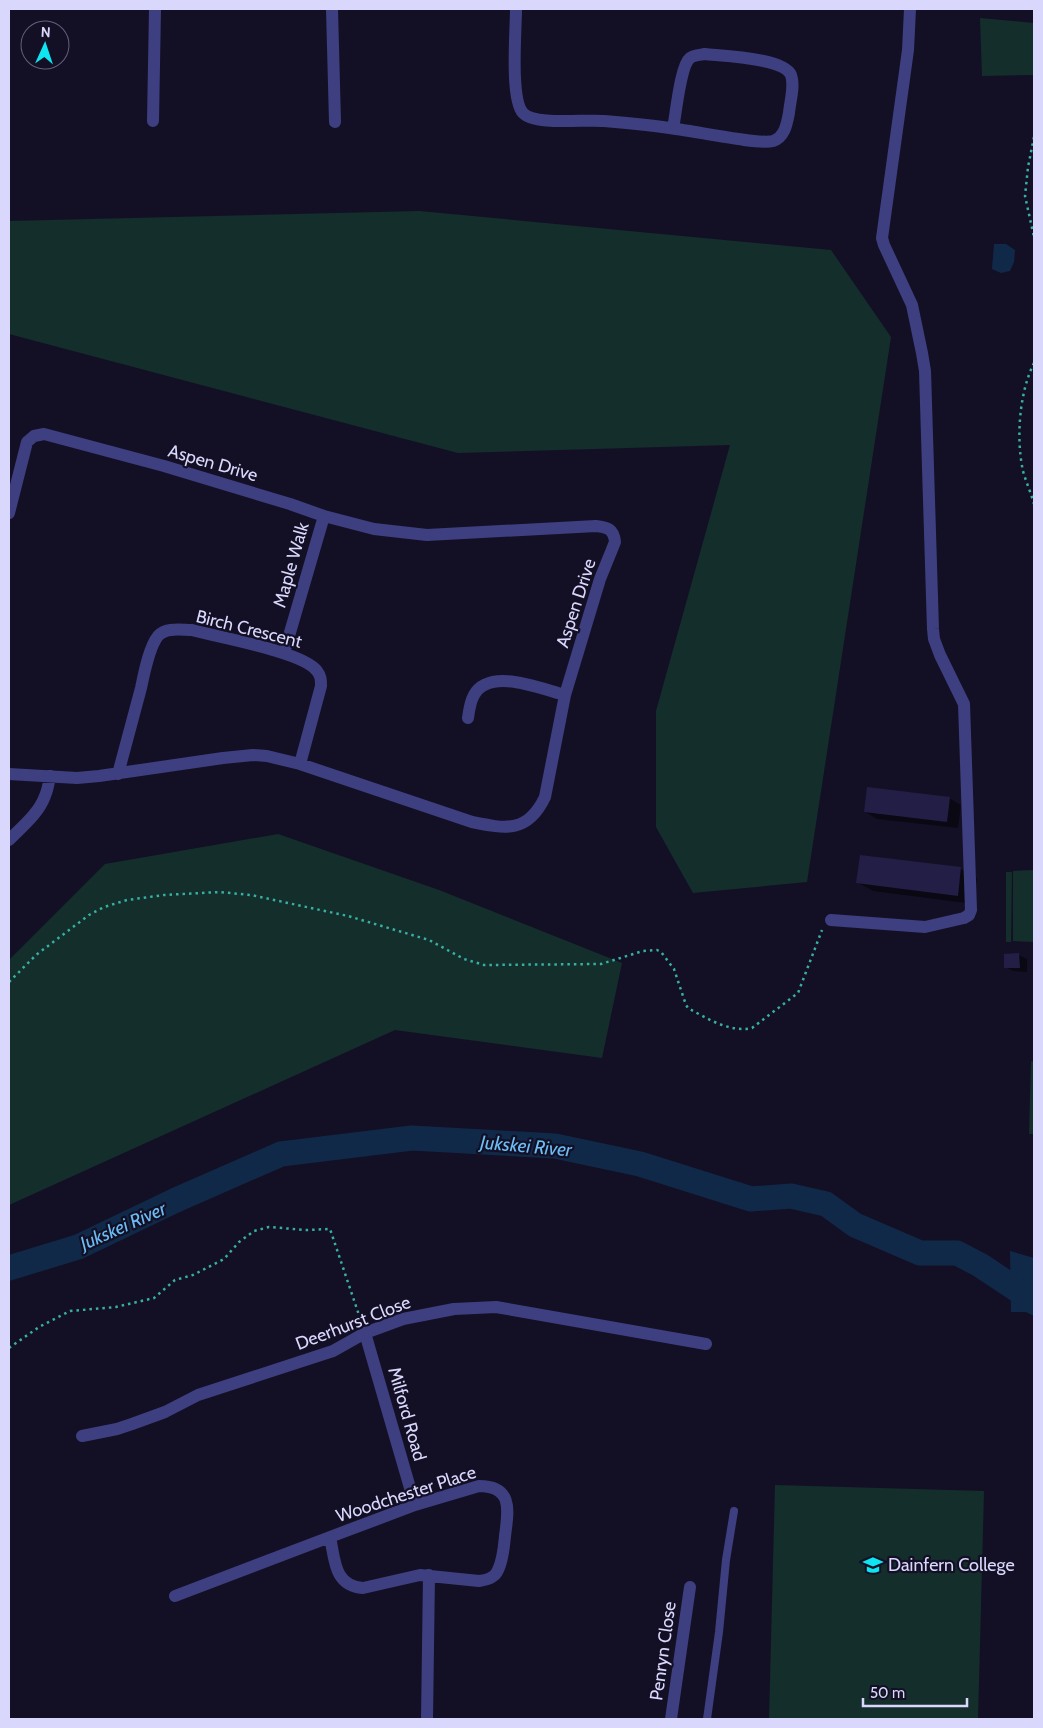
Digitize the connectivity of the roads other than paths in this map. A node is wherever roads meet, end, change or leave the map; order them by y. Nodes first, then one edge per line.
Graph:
1 (155, 9) edge
2 (332, 9) edge
3 (516, 9) edge
4 (910, 9) edge
5 (153, 121) dead end
6 (335, 122) dead end
7 (674, 128) junction
8 (9, 512) edge
9 (324, 516) junction
10 (284, 653) junction
11 (564, 695) junction
12 (468, 718) dead end
13 (300, 764) junction
14 (9, 774) edge
15 (118, 774) junction
16 (50, 776) junction
17 (9, 840) edge
18 (832, 920) road end
19 (365, 1333) junction
20 (706, 1344) dead end
21 (82, 1436) dead end
22 (416, 1505) junction
23 (734, 1511) dead end
24 (330, 1537) junction
25 (429, 1575) junction
26 (690, 1587) dead end
27 (175, 1596) dead end
28 (427, 1719) edge
29 (671, 1719) edge
30 (706, 1719) edge

1 - 5 street
2 - 6 street
3 - 7 street
4 - 18 street
7 - 7 street
8 - 9 street, Aspen Drive
9 - 10 street, Maple Walk
9 - 11 street, Aspen Drive
10 - 13 street, Birch Crescent
10 - 15 street, Birch Crescent
11 - 12 street
11 - 13 street, Aspen Drive
13 - 15 street, Aspen Drive
14 - 16 street, Aspen Drive
15 - 16 street, Aspen Drive
16 - 17 street
19 - 20 street, Deerhurst Close
19 - 21 street, Deerhurst Close
19 - 22 street, Milford Road
22 - 24 street, Woodchester Place
22 - 25 street, Woodchester Place
23 - 30 lane
24 - 25 street, Woodchester Place
24 - 27 street, Woodchester Place
25 - 28 street
26 - 29 street, Penryn Close

